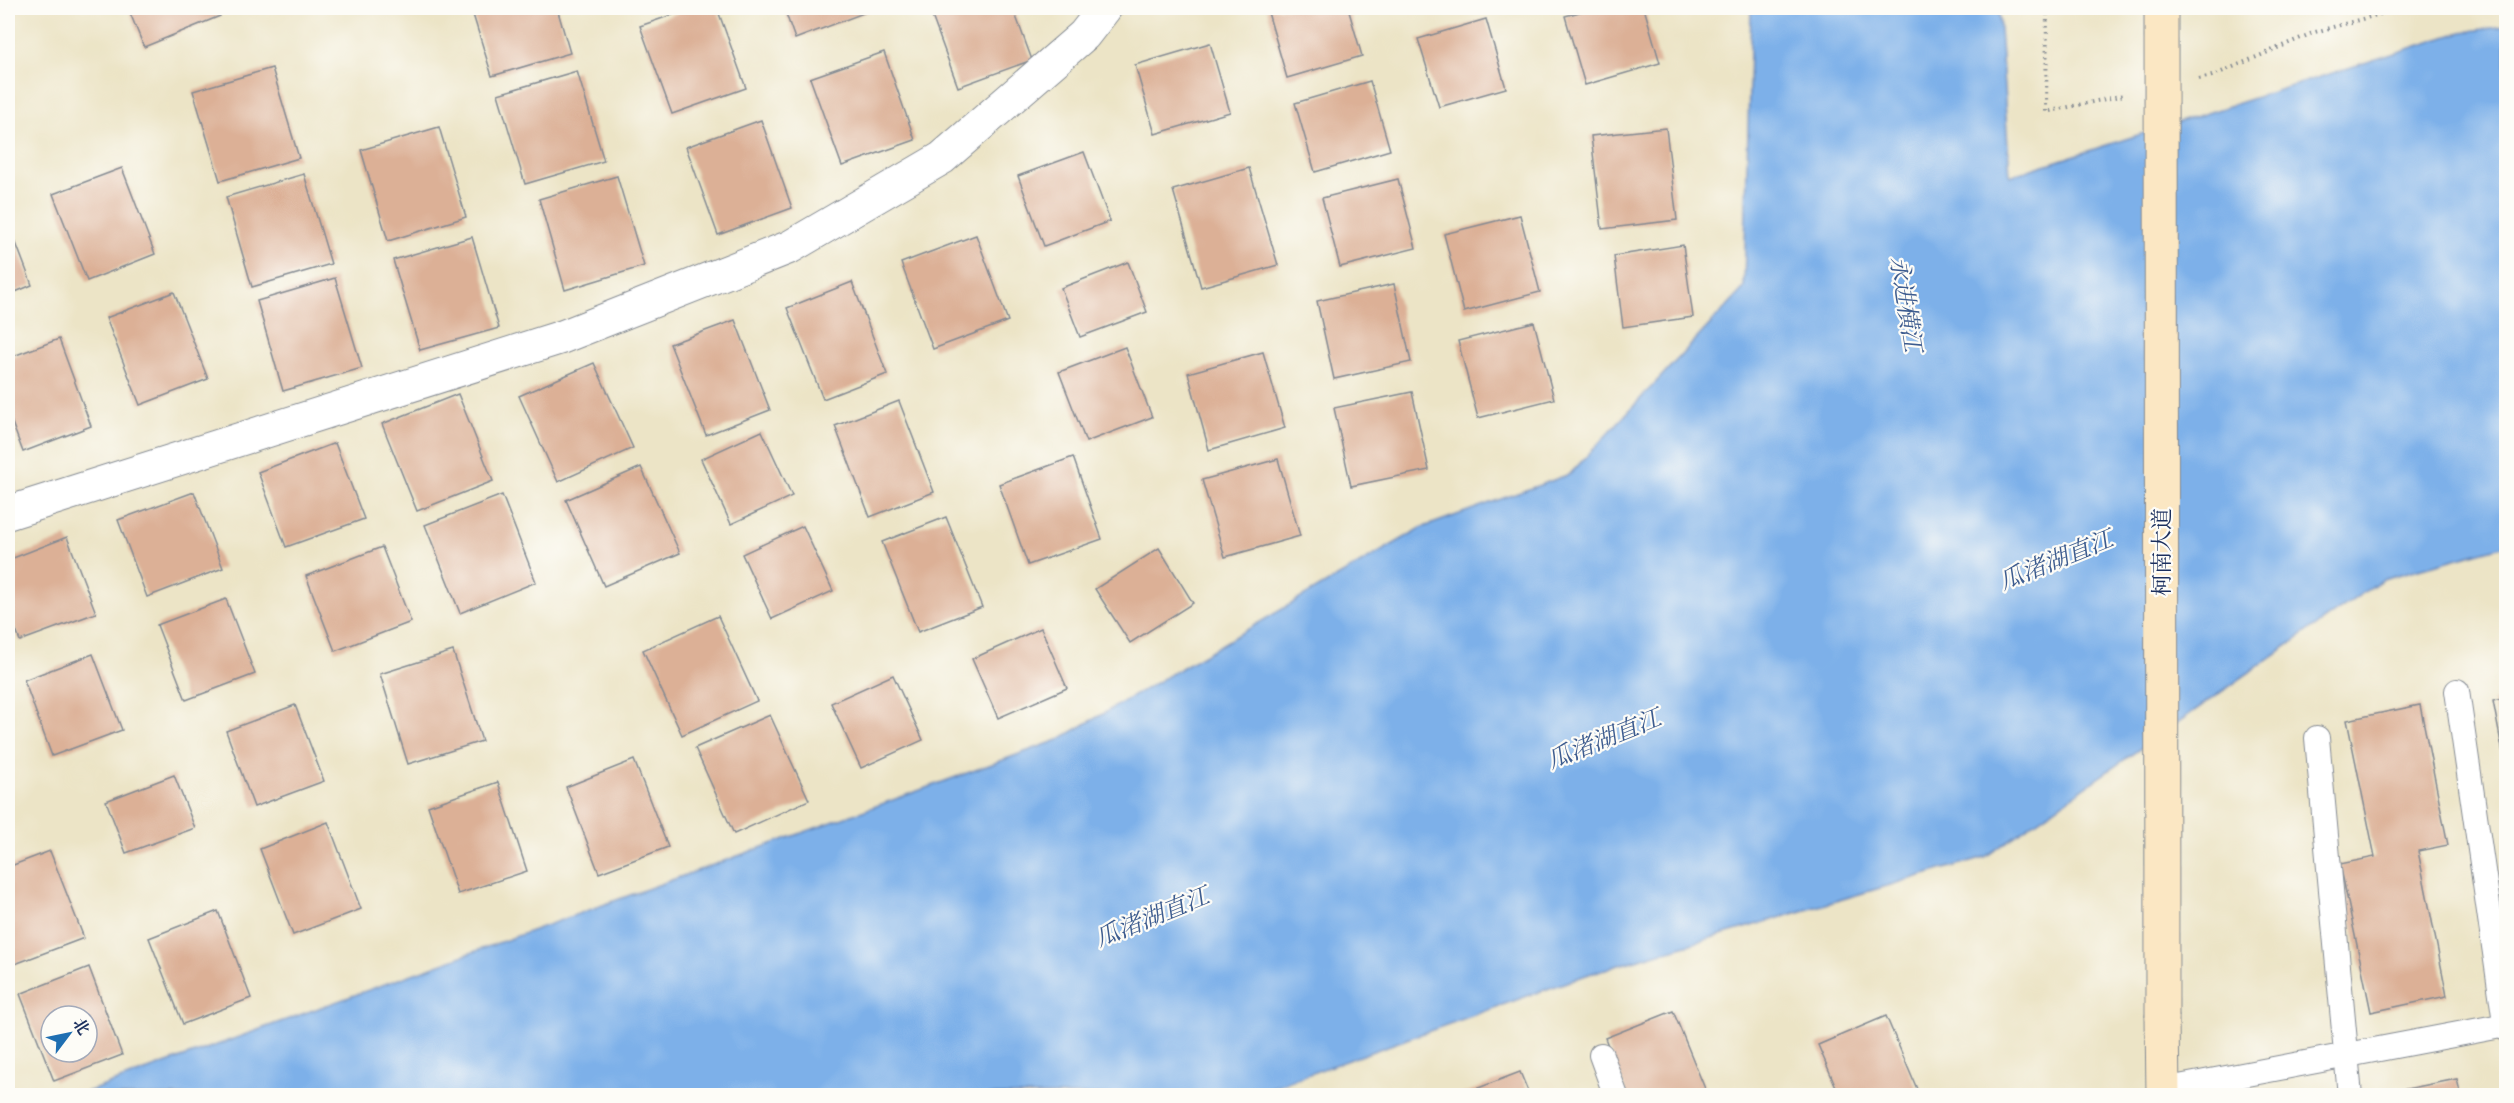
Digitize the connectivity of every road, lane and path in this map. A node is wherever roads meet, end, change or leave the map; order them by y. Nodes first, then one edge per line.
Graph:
1 (1105, 8) edge
2 (2161, 8) edge
3 (8, 513) edge
4 (2457, 691) dead end
5 (2317, 738) dead end
6 (2506, 1027) edge
7 (1601, 1055) dead end
8 (2346, 1055) junction
9 (2163, 1093) edge
10 (1616, 1095) edge
11 (2350, 1095) edge

1 - 3 street
2 - 9 main road, 柯南大道, bridge
4 - 6 lane
5 - 8 lane
6 - 8 lane
7 - 10 lane
8 - 9 lane
8 - 11 lane

